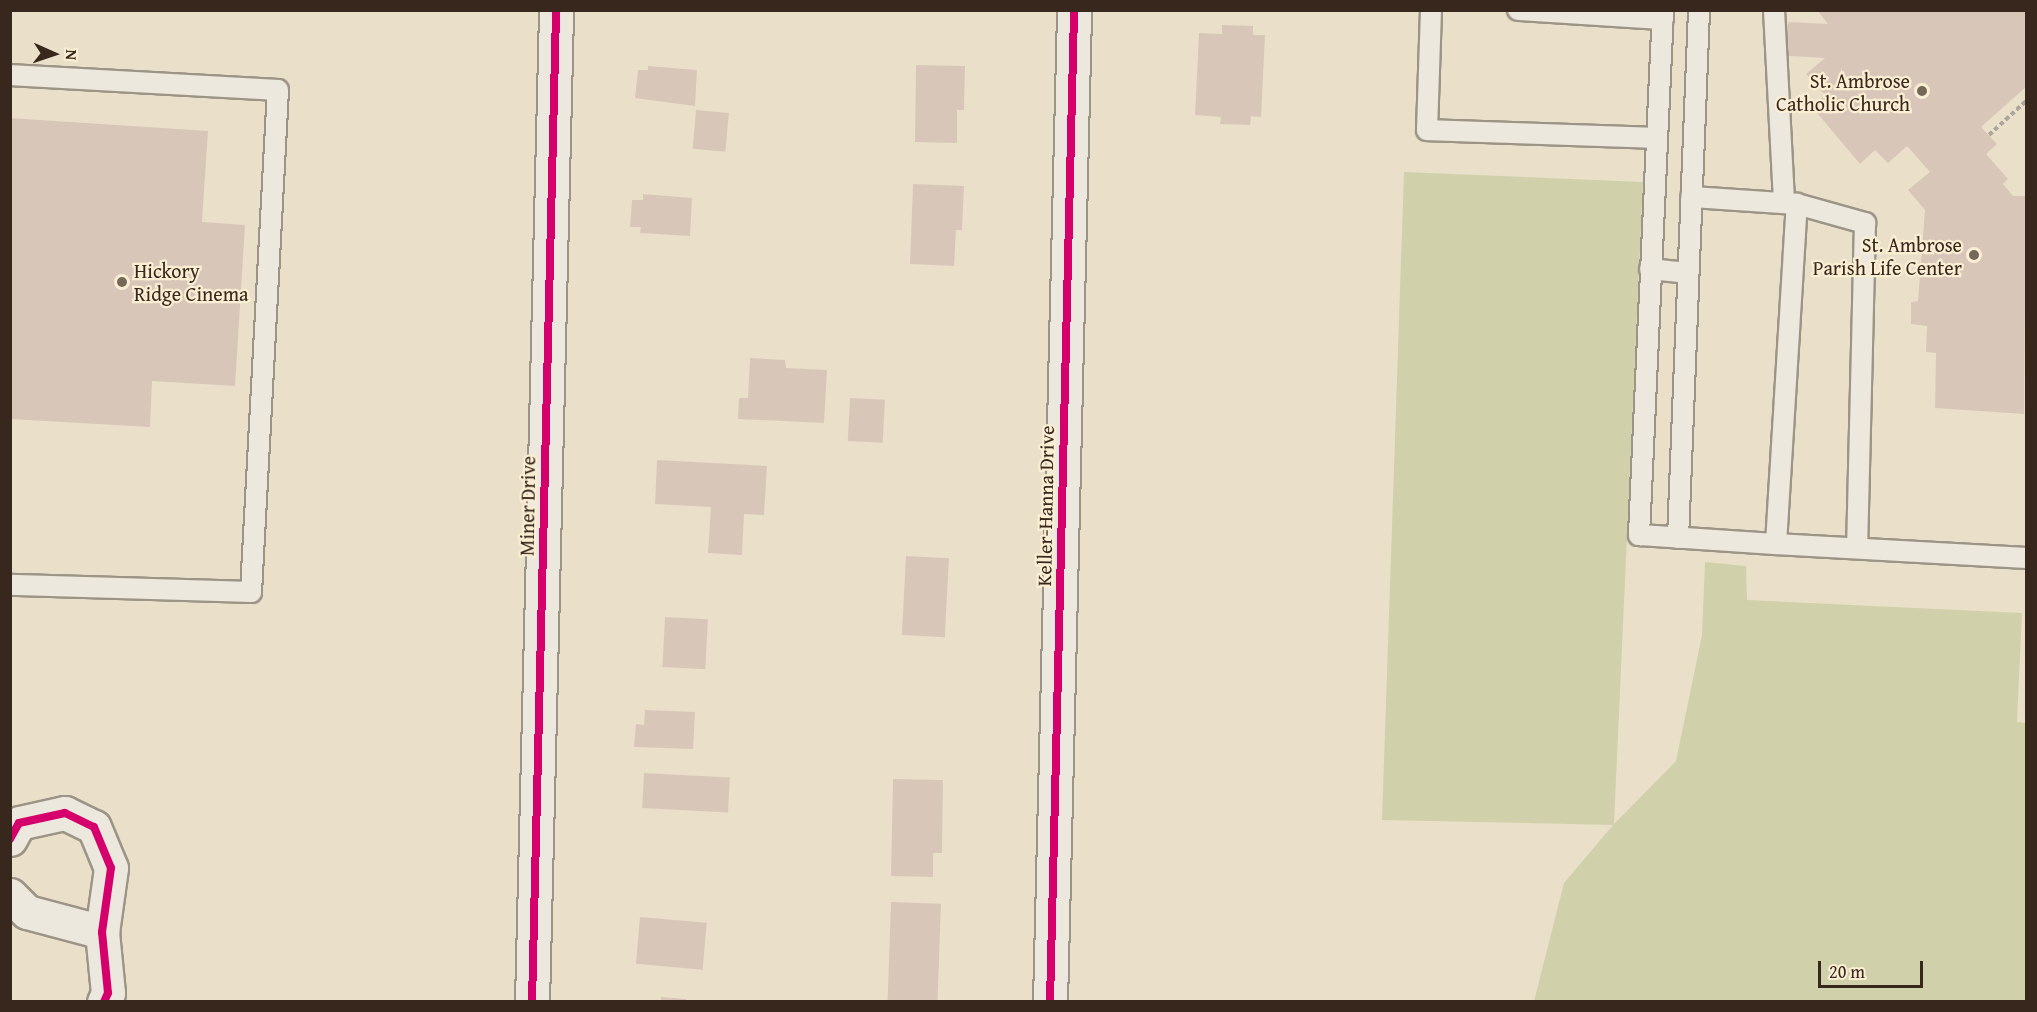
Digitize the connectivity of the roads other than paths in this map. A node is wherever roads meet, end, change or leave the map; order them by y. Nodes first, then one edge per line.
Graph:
1 (556, 10) edge
2 (1074, 10) edge
3 (1431, 10) edge
4 (1518, 10) edge
5 (1699, 10) edge
6 (1774, 10) edge
7 (1663, 15) edge
8 (10, 75) edge
9 (1656, 138) junction
10 (1691, 197) junction
11 (1791, 204) junction
12 (1650, 269) junction
13 (1687, 273) junction
14 (1678, 538) junction
15 (1776, 544) junction
16 (1857, 548) junction
17 (2026, 558) edge
18 (10, 585) edge
19 (10, 839) edge
20 (10, 895) edge
21 (102, 932) junction
22 (104, 1002) edge
23 (532, 1002) edge
24 (1050, 1002) edge

1 - 23 street, Miner Drive
2 - 24 street, Keller-Hanna Drive
3 - 9 lane
4 - 7 lane
5 - 10 lane
6 - 11 lane
7 - 9 lane
8 - 18 lane
9 - 12 lane
10 - 11 lane
10 - 13 lane
11 - 15 lane
11 - 16 lane
12 - 13 lane
12 - 14 lane
13 - 14 lane
14 - 15 lane
15 - 16 lane
16 - 17 lane
19 - 21 street
20 - 21 street
21 - 22 street

